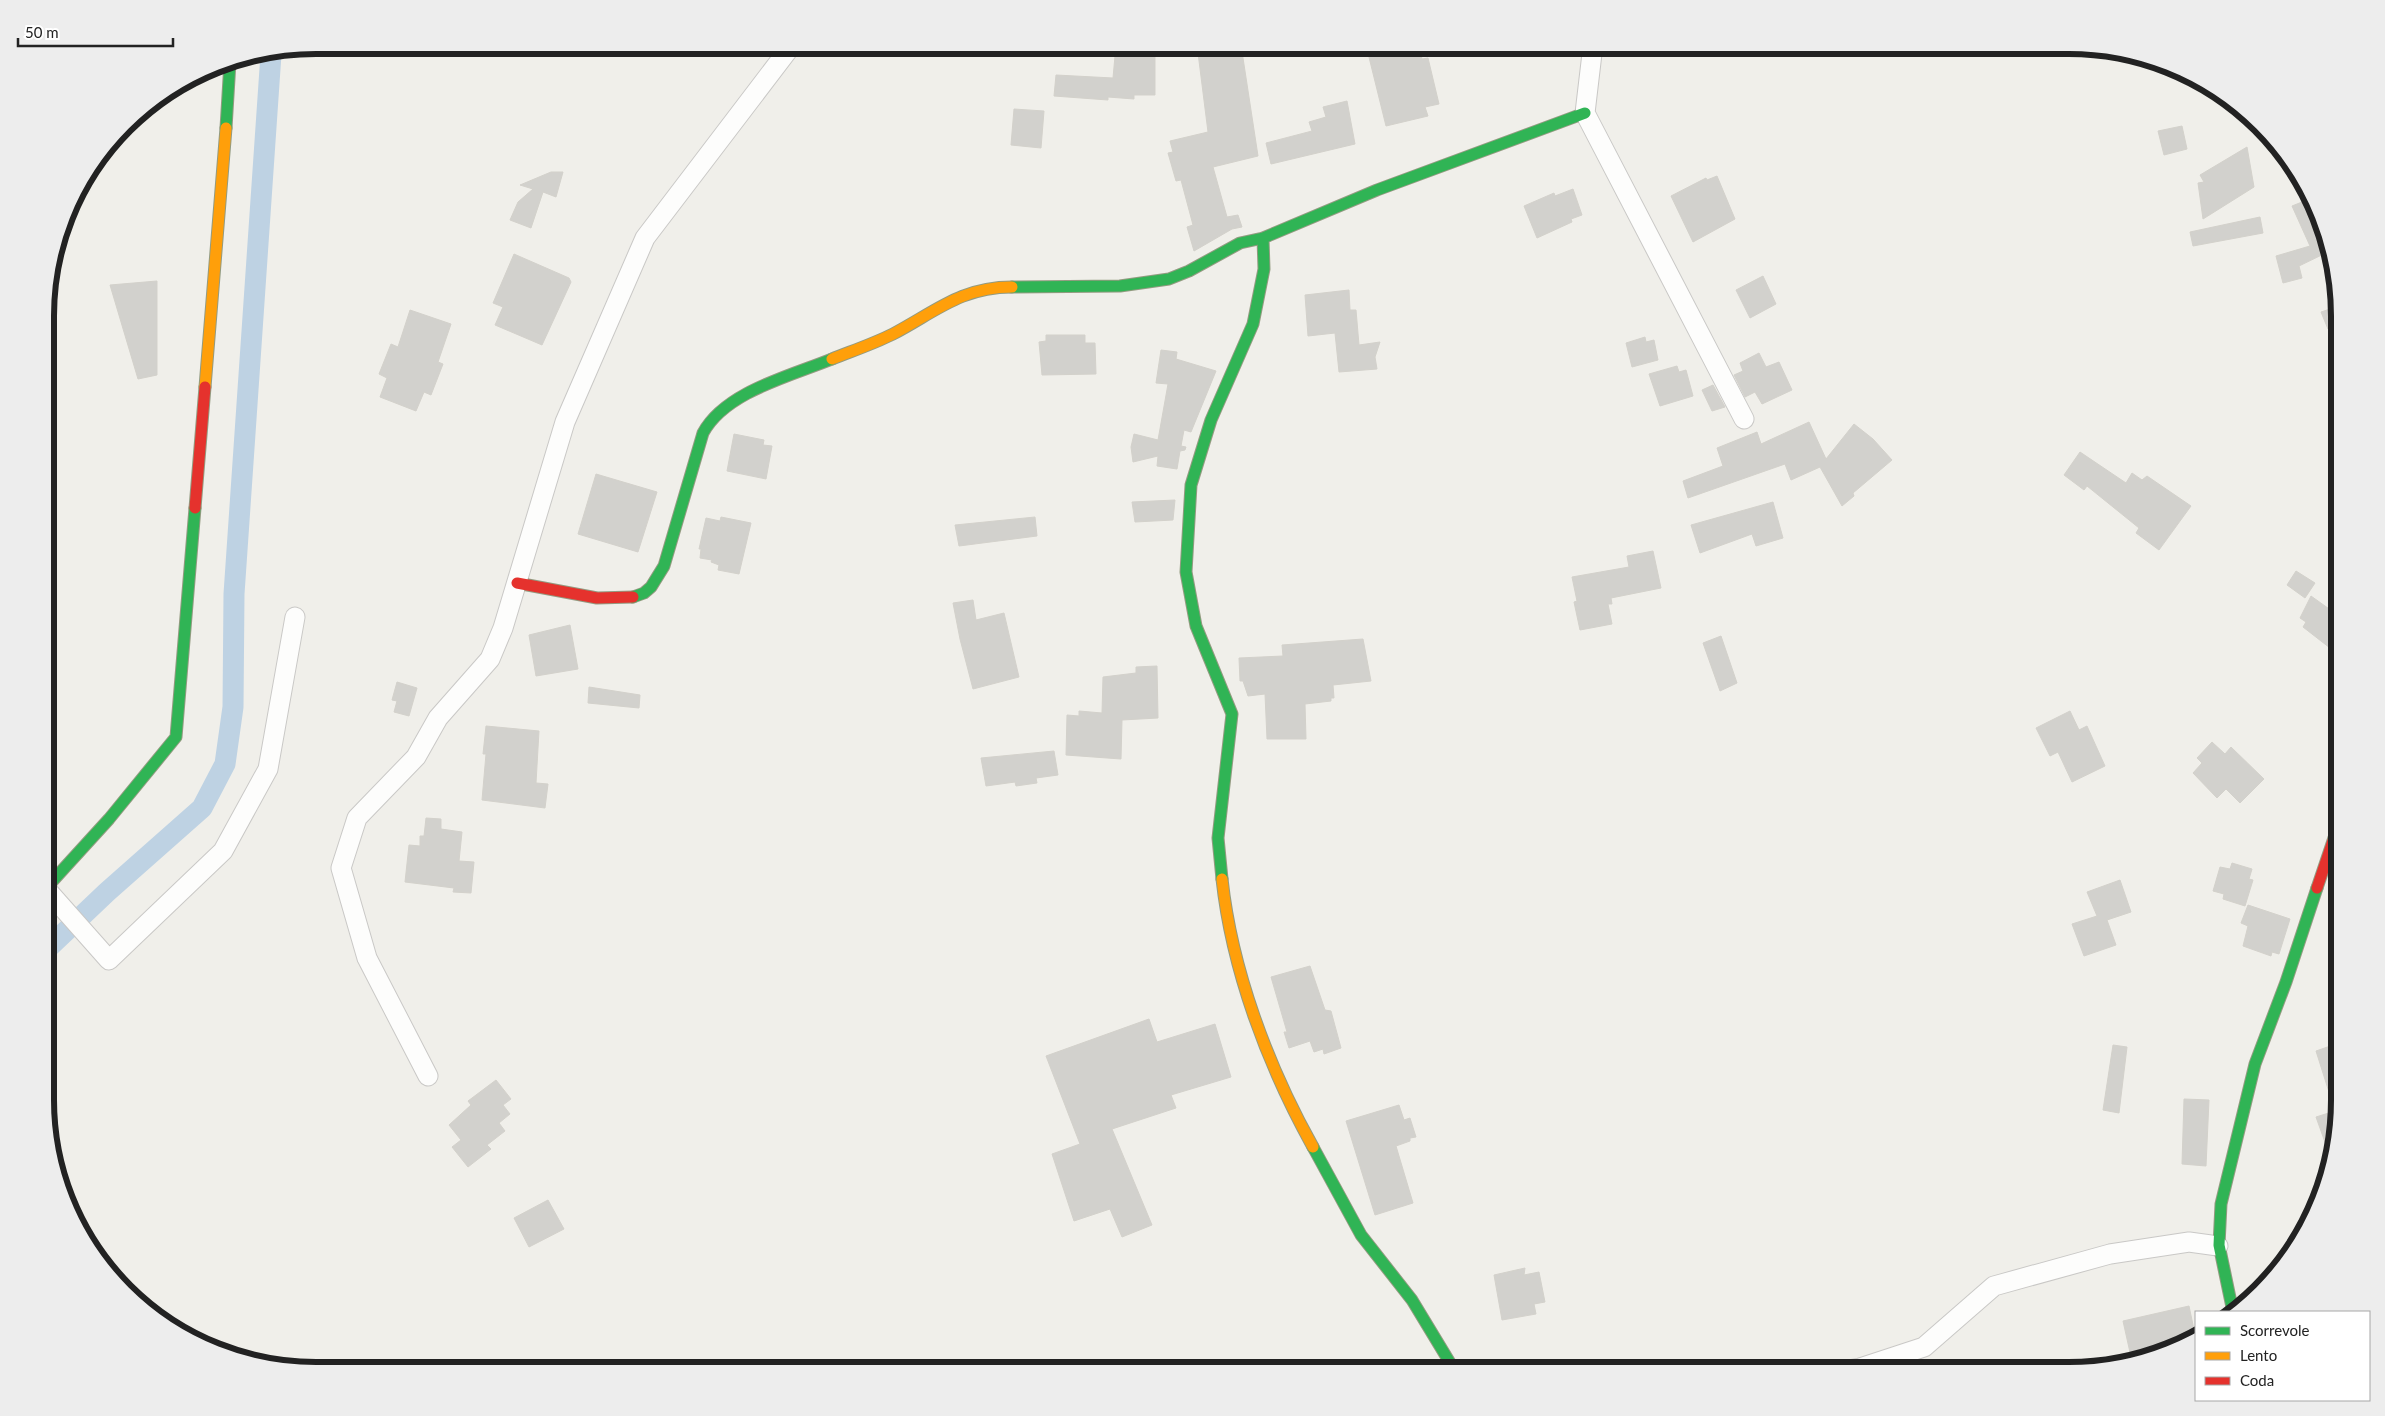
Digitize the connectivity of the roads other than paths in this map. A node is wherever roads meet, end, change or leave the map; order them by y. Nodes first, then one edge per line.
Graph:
1 (785, 54) edge
2 (1591, 54) edge
3 (230, 69) edge
4 (1585, 113) junction
5 (1262, 238) junction
6 (1744, 420) dead end
7 (517, 583) junction
8 (295, 617) dead end
9 (2331, 847) edge
10 (54, 881) edge
11 (54, 897) edge
12 (428, 1076) dead end
13 (2218, 1246) junction
14 (2232, 1306) edge
15 (1450, 1362) edge
16 (1878, 1362) edge

1 - 7 street
2 - 4 street
3 - 10 street
4 - 5 street
4 - 6 street
5 - 7 street
5 - 15 street
7 - 12 street
8 - 11 street
9 - 13 street
13 - 14 street
13 - 16 street

